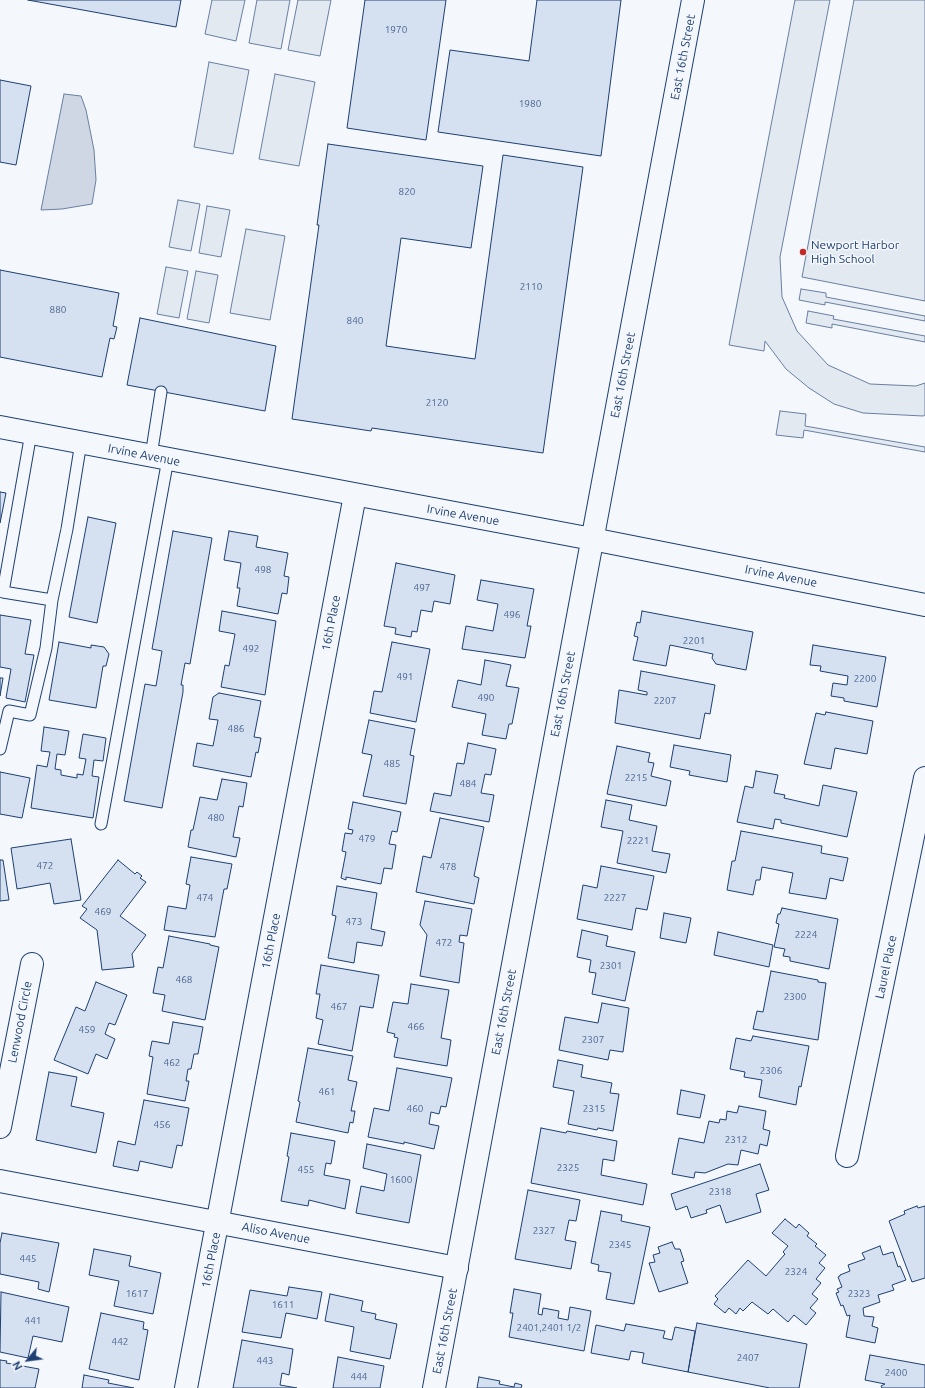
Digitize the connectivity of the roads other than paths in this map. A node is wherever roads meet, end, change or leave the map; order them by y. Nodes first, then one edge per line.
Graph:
1 (693, 0) edge
2 (161, 392) dead end
3 (0, 427) edge
4 (31, 433) junction
5 (80, 442) junction
6 (160, 458) junction
7 (355, 495) junction
8 (592, 538) junction
9 (52, 600) junction
10 (925, 605) edge
11 (0, 749) edge
12 (925, 778) edge
13 (101, 824) dead end
14 (32, 964) dead end
15 (0, 1127) edge
16 (847, 1156) dead end
17 (0, 1181) edge
18 (218, 1222) junction
19 (457, 1268) junction
20 (186, 1388) edge
21 (434, 1388) edge

1 - 8 street, East 16th Street
2 - 6 lane
3 - 4 street, Irvine Avenue
4 - 5 street, Irvine Avenue
4 - 9 lane
5 - 6 street, Irvine Avenue
5 - 9 lane
6 - 7 street, Irvine Avenue
6 - 13 lane
7 - 8 street, Irvine Avenue
7 - 18 street, 16th Place
8 - 10 street, Irvine Avenue
8 - 19 street, East 16th Street
9 - 11 lane
12 - 16 street, Laurel Place
14 - 15 street, Lenwood Circle
17 - 18 street, Aliso Avenue
18 - 19 street, Aliso Avenue
18 - 20 street, 16th Place
19 - 21 street, East 16th Street

